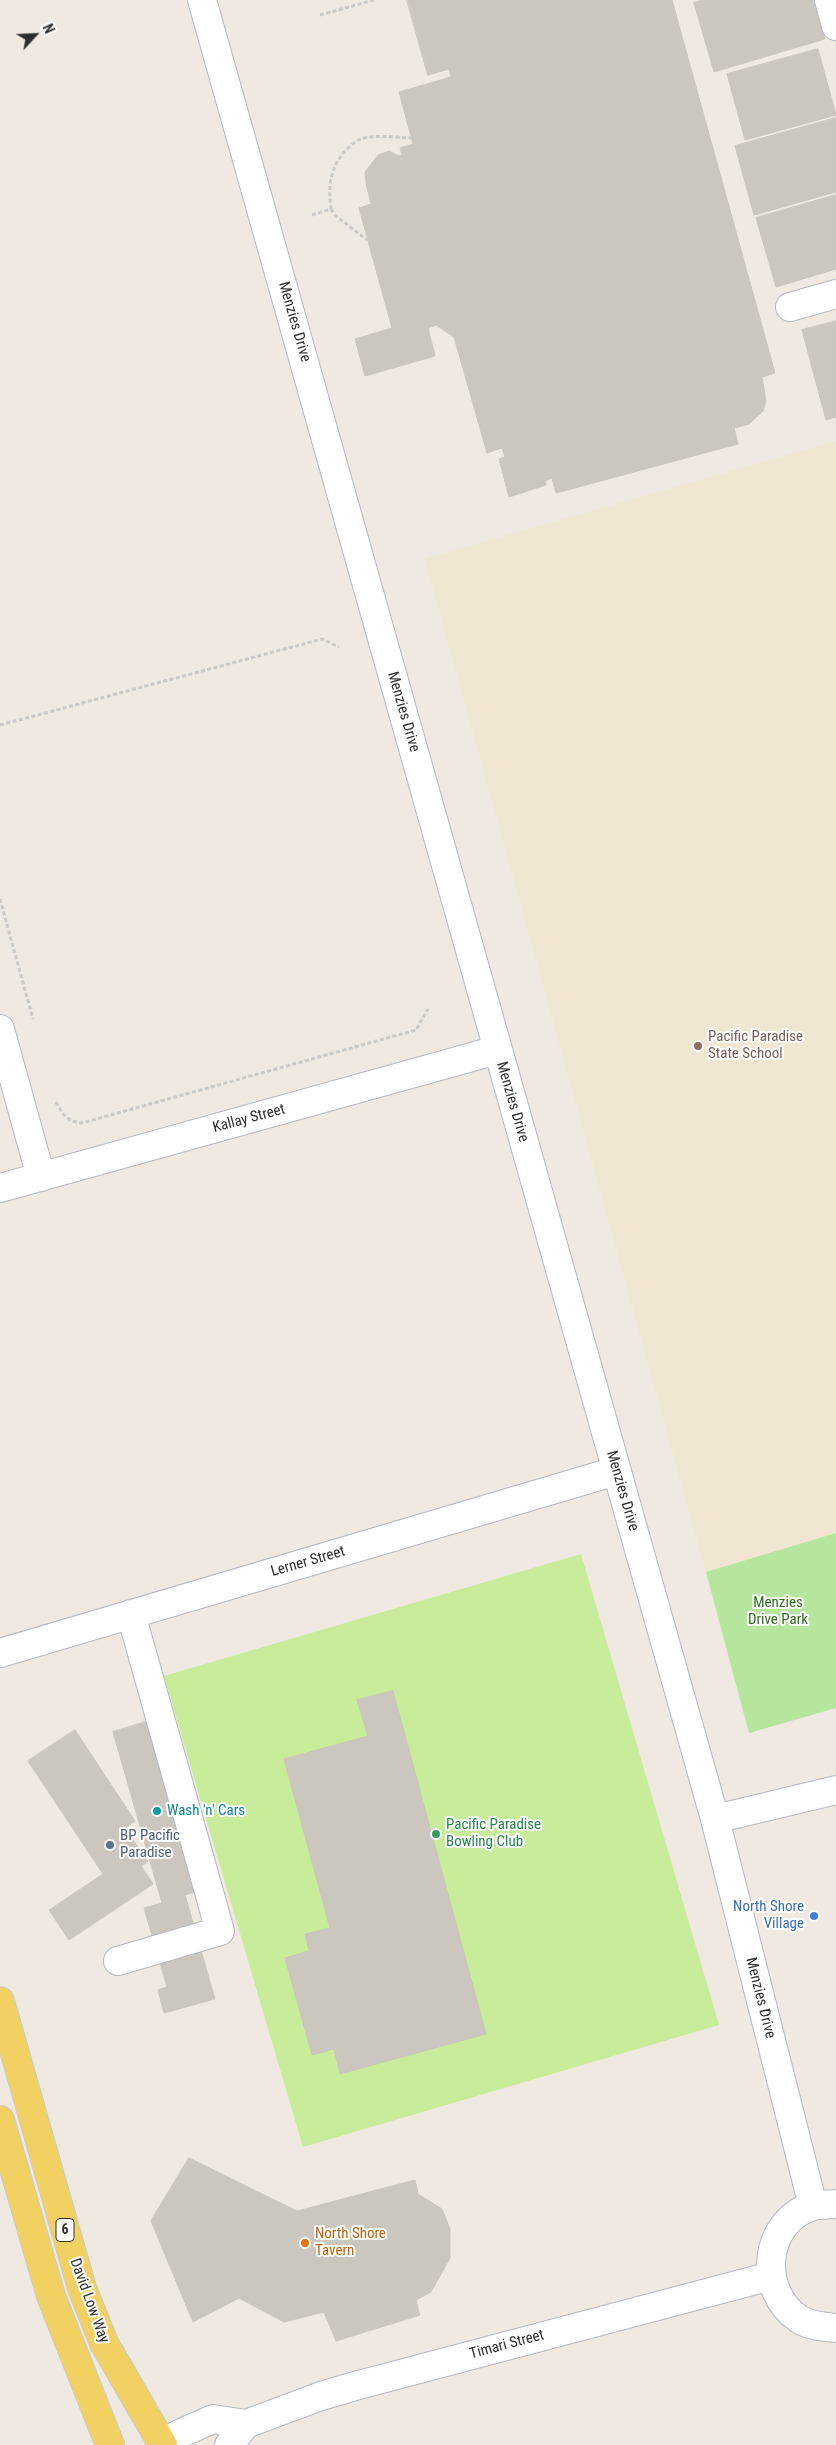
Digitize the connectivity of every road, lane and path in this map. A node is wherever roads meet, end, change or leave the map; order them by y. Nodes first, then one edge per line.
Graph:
1 (202, 0) edge
2 (374, 0) edge
3 (829, 0) edge
4 (320, 15) dead end
5 (836, 26) edge
6 (411, 138) dead end
7 (331, 209) junction
8 (312, 215) dead end
9 (368, 240) dead end
10 (836, 294) edge
11 (790, 307) dead end
12 (339, 647) dead end
13 (0, 725) edge
14 (0, 899) edge
15 (428, 1009) dead end
16 (34, 1024) dead end
17 (0, 1029) edge
18 (497, 1050) junction
19 (55, 1101) dead end
20 (41, 1177) junction
21 (0, 1188) edge
22 (616, 1471) junction
23 (131, 1614) junction
24 (0, 1653) edge
25 (836, 1790) edge
26 (715, 1819) junction
27 (118, 1961) dead end
28 (0, 2001) edge
29 (0, 2120) edge
30 (824, 2205) edge
31 (771, 2276) junction
32 (836, 2328) edge
33 (251, 2434) edge
34 (161, 2444) edge
35 (110, 2445) edge
36 (229, 2445) edge

1 - 18 street, Menzies Drive
2 - 4 path
3 - 5 street
6 - 7 path
7 - 8 path
7 - 9 path
10 - 11 street
12 - 13 path
14 - 16 path
15 - 19 path
17 - 20 street
18 - 20 street, Kallay Street
18 - 22 street, Menzies Drive
20 - 21 street, Kallay Street
22 - 23 street, Lerner Street
22 - 26 street, Menzies Drive
23 - 24 street, Lerner Street
23 - 27 street
25 - 26 street
26 - 30 street, Menzies Drive
28 - 34 main road, David Low Way / 6
29 - 35 main road, 6
30 - 31 street
31 - 32 street
31 - 33 street, Timari Street
33 - 34 street, Timari Street
33 - 36 street

